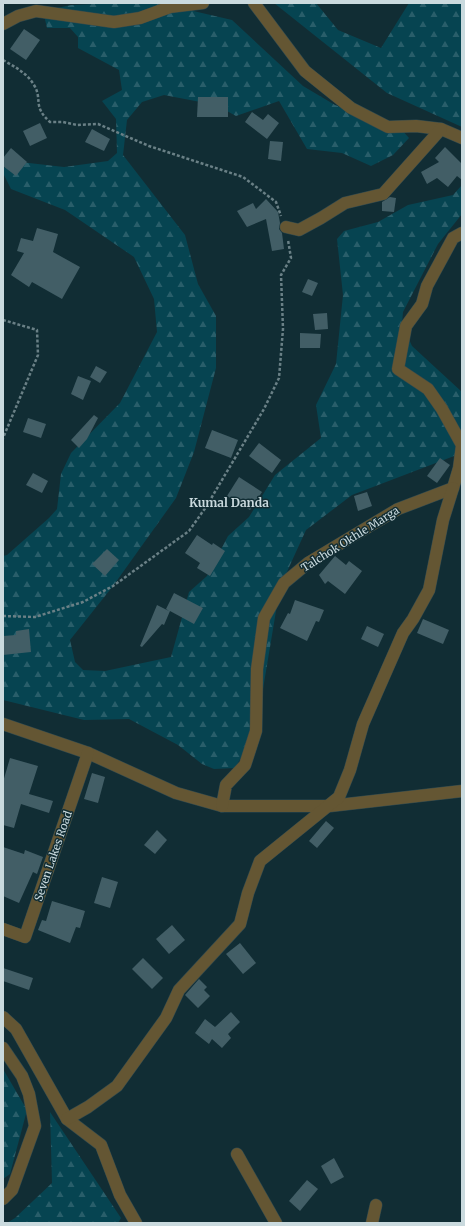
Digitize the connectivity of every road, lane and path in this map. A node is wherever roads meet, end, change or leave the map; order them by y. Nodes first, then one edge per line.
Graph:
1 (203, 3) edge
2 (254, 3) edge
3 (3, 24) edge
4 (3, 60) edge
5 (441, 129) junction
6 (462, 138) edge
7 (286, 227) junction
8 (462, 234) edge
9 (3, 320) edge
10 (3, 438) edge
11 (452, 488) junction
12 (3, 616) edge
13 (3, 724) edge
14 (88, 753) junction
15 (462, 791) edge
16 (222, 806) junction
17 (330, 806) junction
18 (3, 929) edge
19 (3, 1017) edge
20 (3, 1048) edge
21 (67, 1119) junction
22 (237, 1154) dead end
23 (3, 1199) edge
24 (376, 1205) dead end
25 (136, 1223) edge
26 (276, 1223) edge
27 (372, 1223) edge

1 - 3 street
2 - 5 street
4 - 7 path
5 - 6 street
5 - 7 street
7 - 12 path
8 - 11 street
9 - 10 path
11 - 16 street, Talchok Okhle Marga
11 - 17 street
13 - 14 street
14 - 16 street
14 - 18 street, Seven Lakes Road
15 - 17 street
16 - 17 street
17 - 21 street
19 - 21 street
20 - 23 street
21 - 25 street
22 - 26 street
24 - 27 street

